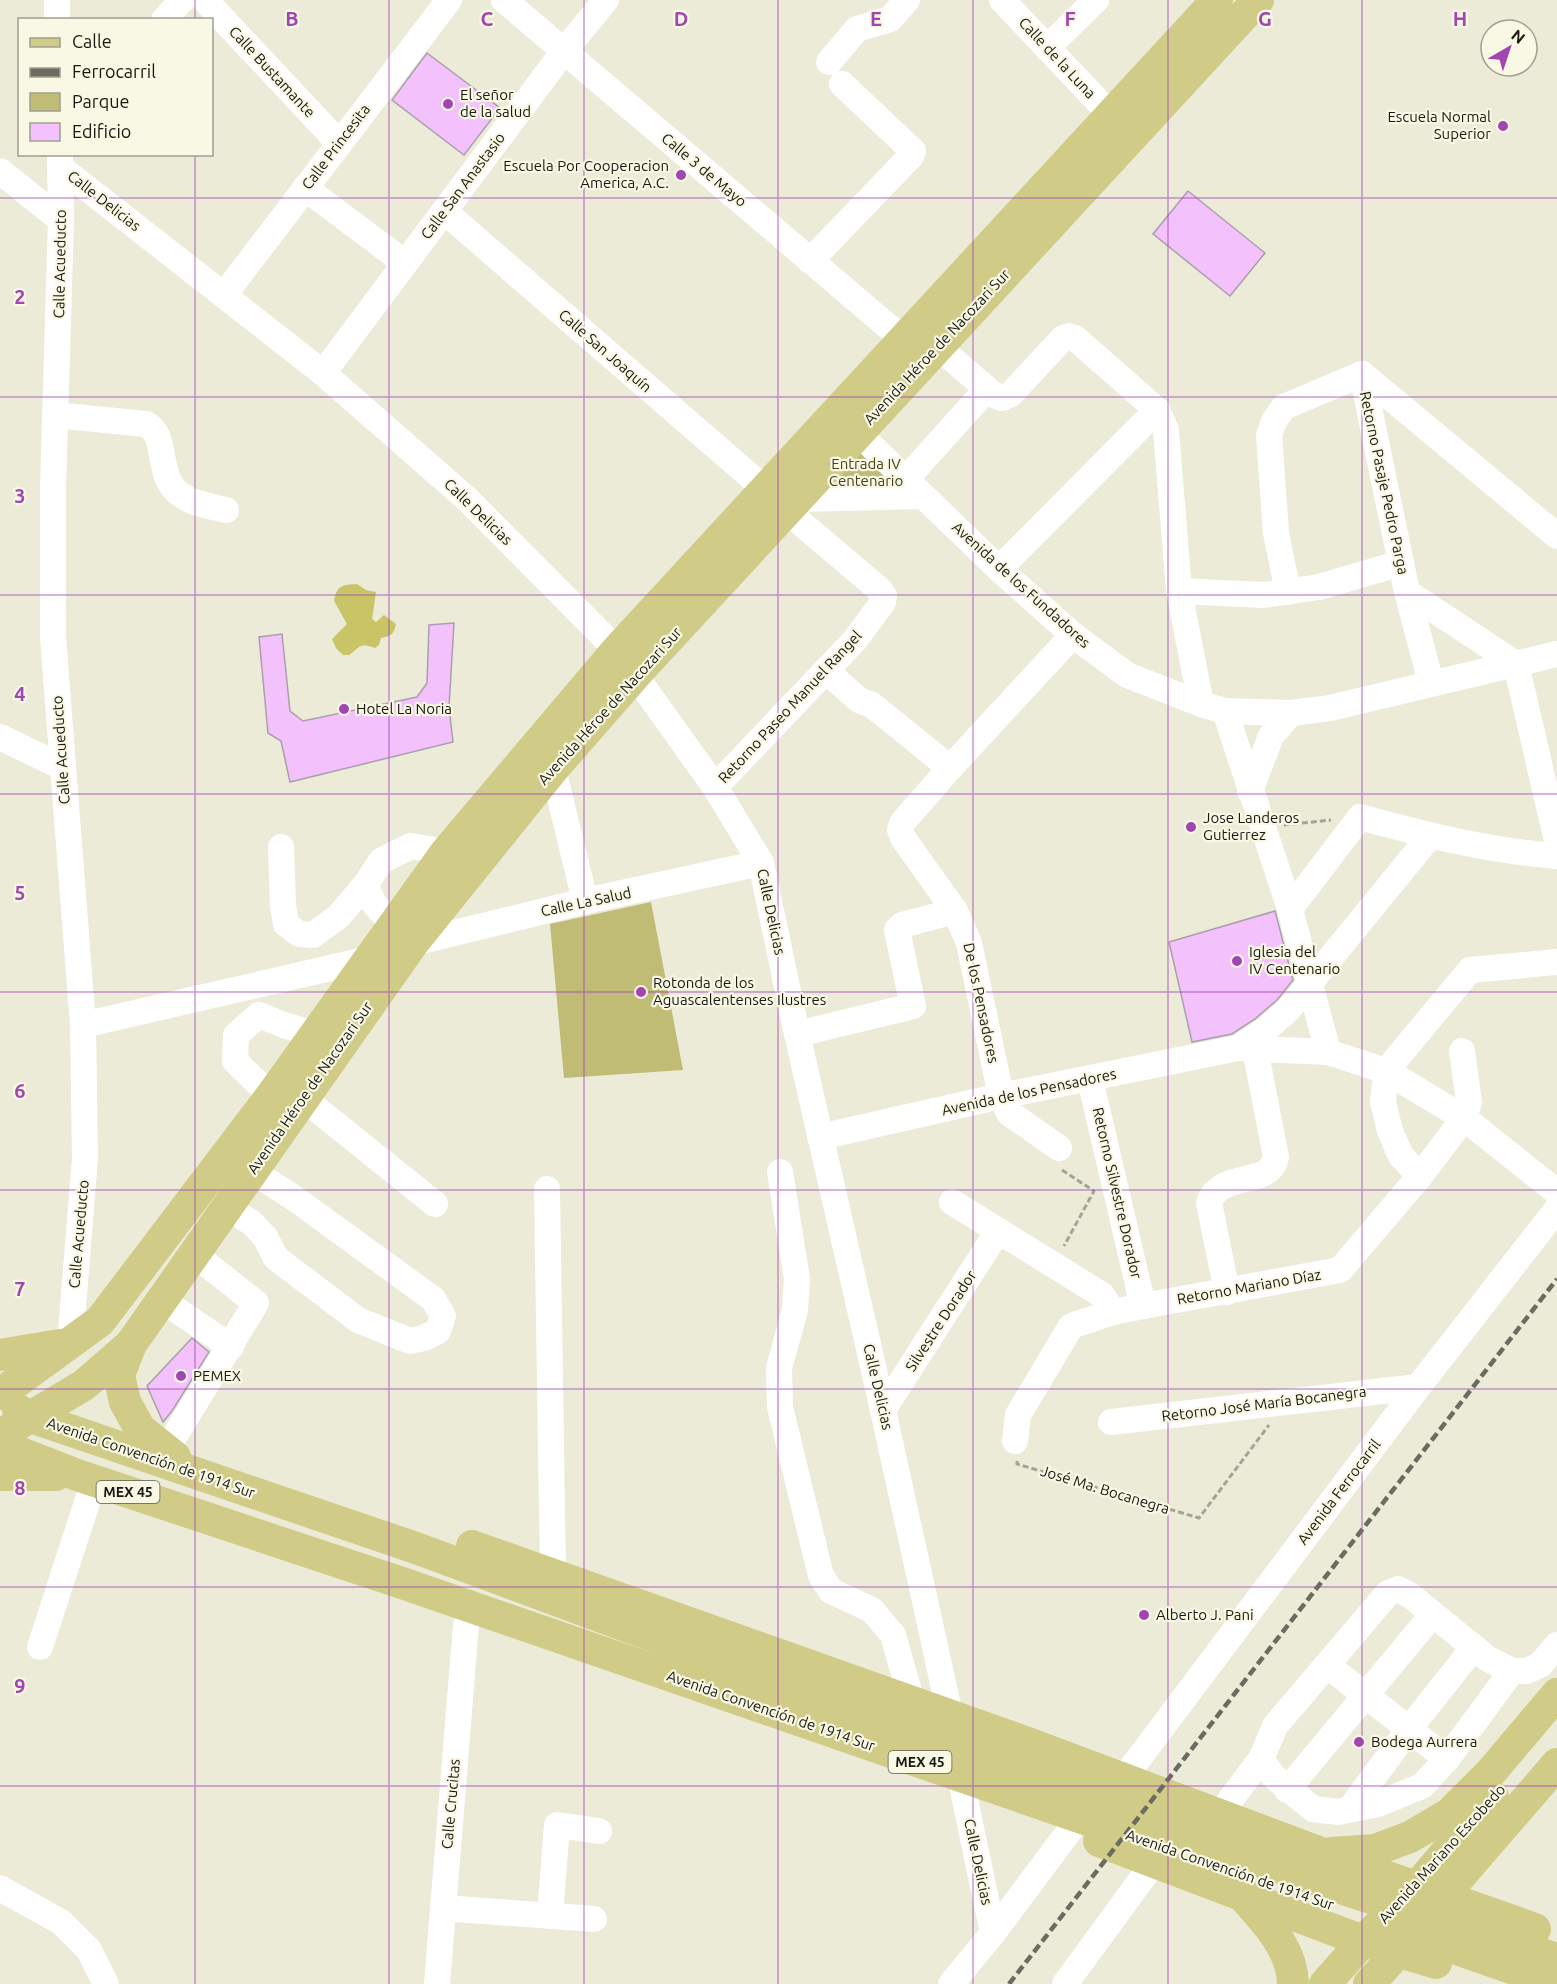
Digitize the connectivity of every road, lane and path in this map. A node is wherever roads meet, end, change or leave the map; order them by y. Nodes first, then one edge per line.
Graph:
1 (57, 0) edge
2 (182, 0) edge
3 (205, 0) edge
4 (449, 0) edge
5 (504, 0) edge
6 (606, 0) edge
7 (907, 0) edge
8 (1002, 0) edge
9 (1096, 0) edge
10 (1258, 0) edge
11 (1211, 3) edge
12 (57, 18) edge
13 (166, 18) edge
14 (1047, 48) junction
15 (564, 51) junction
16 (829, 62) dead end
17 (842, 84) dead end
18 (1112, 116) junction
19 (339, 143) junction
20 (60, 161) edge
21 (0, 171) edge
22 (305, 188) junction
23 (444, 211) junction
24 (61, 220) junction
25 (810, 261) junction
26 (405, 263) junction
27 (224, 295) junction
28 (904, 340) junction
29 (938, 347) junction
30 (323, 373) junction
31 (1362, 374) junction
32 (987, 389) junction
33 (1157, 410) junction
34 (55, 415) junction
35 (858, 433) junction
36 (915, 488) junction
37 (785, 500) junction
38 (226, 510) dead end
39 (1557, 536) edge
40 (1401, 563) junction
41 (999, 569) junction
42 (1179, 591) junction
43 (1407, 592) junction
44 (1276, 594) junction
45 (884, 596) joint
46 (1073, 635) junction
47 (617, 650) junction
48 (1557, 654) edge
49 (1516, 664) junction
50 (826, 671) junction
51 (636, 674) junction
52 (1431, 683) junction
53 (1213, 707) junction
54 (1291, 713) junction
55 (0, 737) edge
56 (62, 767) junction
57 (950, 768) junction
58 (553, 769) junction
59 (715, 787) junction
60 (1250, 791) junction
61 (1360, 817) junction
62 (1262, 828) junction
63 (1430, 836) junction
64 (1557, 842) edge
65 (280, 847) dead end
66 (446, 852) junction
67 (1557, 856) edge
68 (761, 863) junction
69 (366, 884) junction
70 (585, 900) junction
71 (1290, 909) junction
72 (955, 911) junction
73 (404, 933) junction
74 (369, 959) junction
75 (1557, 962) edge
76 (1310, 982) junction
77 (83, 1025) junction
78 (314, 1034) junction
79 (797, 1034) junction
80 (1246, 1049) junction
81 (1462, 1051) dead end
82 (1328, 1052) junction
83 (1386, 1071) junction
84 (1090, 1079) junction
85 (271, 1096) junction
86 (1001, 1096) junction
87 (303, 1098) junction
88 (1464, 1119) junction
89 (820, 1137) junction
90 (1058, 1157) joint
91 (252, 1171) junction
92 (780, 1172) dead end
93 (1420, 1176) junction
94 (547, 1189) dead end
95 (1557, 1192) edge
96 (952, 1202) dead end
97 (435, 1204) dead end
98 (227, 1208) junction
99 (1557, 1209) edge
100 (998, 1231) junction
101 (194, 1254) junction
102 (1053, 1265) junction
103 (1227, 1292) junction
104 (162, 1300) junction
105 (1143, 1306) junction
106 (1113, 1312) junction
107 (70, 1344) junction
108 (131, 1344) junction
109 (231, 1347) junction
110 (0, 1355) edge
111 (1418, 1387) junction
112 (0, 1394) edge
113 (0, 1401) edge
114 (1286, 1402) junction
115 (883, 1410) junction
116 (31, 1417) junction
117 (1111, 1422) dead end
118 (0, 1435) edge
119 (1015, 1442) joint
120 (0, 1445) edge
121 (163, 1455) junction
122 (0, 1475) edge
123 (86, 1478) junction
124 (317, 1515) junction
125 (269, 1538) junction
126 (553, 1575) junction
127 (1433, 1614) junction
128 (466, 1625) junction
129 (1557, 1645) edge
130 (40, 1647) dead end
131 (1474, 1647) junction
132 (1327, 1665) junction
133 (1512, 1671) junction
134 (1557, 1694) edge
135 (1367, 1696) junction
136 (912, 1702) junction
137 (950, 1715) junction
138 (1557, 1723) edge
139 (1409, 1729) junction
140 (1028, 1743) junction
141 (1261, 1759) junction
142 (1447, 1759) junction
143 (1557, 1764) edge
144 (1124, 1778) junction
145 (1287, 1790) junction
146 (964, 1795) junction
147 (1181, 1800) junction
148 (1350, 1809) junction
149 (1008, 1810) junction
150 (1478, 1814) junction
151 (1227, 1818) junction
152 (1148, 1819) junction
153 (1070, 1830) junction
154 (599, 1831) dead end
155 (1159, 1863) junction
156 (1356, 1866) junction
157 (0, 1888) edge
158 (1226, 1888) junction
159 (1429, 1892) junction
160 (443, 1908) junction
161 (550, 1916) junction
162 (594, 1919) dead end
163 (993, 1933) junction
164 (1557, 1937) edge
165 (1363, 1941) junction
166 (1399, 1951) junction
167 (1557, 1959) edge
168 (1462, 1971) junction
169 (103, 1983) edge
170 (437, 1984) edge
171 (951, 1984) edge
172 (1065, 1984) edge
173 (1293, 1984) edge
174 (1325, 1984) edge
175 (1369, 1984) edge
176 (1382, 1984) edge
177 (1497, 1984) edge
178 (1557, 1984) edge

1 - 12 street
2 - 13 street
3 - 19 street, Calle Bustamante
4 - 19 street, Calle Princesita
5 - 15 street, Calle 3 de Mayo
6 - 15 street, Calle San Anastasio
7 - 16 street
8 - 14 street, Calle de la Luna
9 - 14 street
10 - 29 main road, Avenida Héroe de Nacozari Sur
11 - 18 main road, Avenida Héroe de Nacozari Sur
14 - 18 street, Calle de la Luna
15 - 23 street, Calle San Anastasio
15 - 25 street, Calle 3 de Mayo
17 - 25 street
18 - 28 main road, Avenida Héroe de Nacozari Sur
19 - 22 street, Calle Princesita
20 - 24 street, Calle Acueducto
20 - 27 street, Calle Delicias
21 - 24 street
22 - 26 street
22 - 27 street, Calle Princesita
23 - 26 street, Calle San Anastasio
23 - 37 street, Calle San Joaquín
24 - 34 street, Calle Acueducto
25 - 28 street, Calle 3 de Mayo
26 - 30 street, Calle San Anastasio
27 - 30 street, Calle Delicias
28 - 37 main road, Avenida Héroe de Nacozari Sur
29 - 32 street
29 - 35 main road, Avenida Héroe de Nacozari Sur
30 - 47 street, Calle Delicias
31 - 39 street
31 - 40 street, Retorno Pasaje Pedro Parga
31 - 44 street, Retorno Pasaje Pedro Parga
32 - 33 street
32 - 36 street
33 - 41 street
33 - 42 street
34 - 38 street
34 - 56 street, Calle Acueducto
35 - 36 street, Avenida de los Fundadores
35 - 37 main road, Avenida Héroe de Nacozari Sur
36 - 37 street
36 - 41 street, Avenida de los Fundadores
37 - 45 street, Calle San Joaquín
37 - 47 main road, Avenida Héroe de Nacozari Sur
37 - 51 main road, Avenida Héroe de Nacozari Sur
40 - 43 street, Retorno Pasaje Pedro Parga
40 - 44 street
41 - 46 street, Avenida de los Fundadores
42 - 44 street
42 - 53 street
43 - 49 street
43 - 52 street, Retorno Pasaje Pedro Parga
45 - 50 street, Retorno Paseo Manuel Rangel
46 - 53 street, Avenida de los Fundadores
46 - 57 street
47 - 51 street, Calle Delicias
47 - 66 main road, Avenida Héroe de Nacozari Sur
48 - 49 street, Avenida de los Fundadores
49 - 52 street, Avenida de los Fundadores
49 - 64 street
50 - 57 street
50 - 59 street, Retorno Paseo Manuel Rangel
51 - 58 main road, Avenida Héroe de Nacozari Sur
51 - 59 street, Calle Delicias
52 - 54 street, Avenida de los Fundadores
53 - 54 street, Avenida de los Fundadores
53 - 60 street
54 - 60 street
55 - 56 street
56 - 77 street, Calle Acueducto
57 - 72 street, De los Pensadores
58 - 70 street
58 - 73 main road, Avenida Héroe de Nacozari Sur
59 - 68 street, Calle Delicias
60 - 62 street
61 - 62 path
61 - 63 street
61 - 71 street
62 - 71 street
63 - 67 street
63 - 76 street, Avenida de los Pensadores
65 - 69 street
66 - 69 street
66 - 73 main road, Avenida Héroe de Nacozari Sur
68 - 70 street, Calle La Salud
68 - 79 street, Calle Delicias
69 - 73 street
70 - 73 street, Calle La Salud
71 - 76 street
72 - 79 street
72 - 86 street, De los Pensadores
73 - 74 main road, Avenida Héroe de Nacozari Sur
73 - 87 main road, Avenida Héroe de Nacozari Sur
74 - 77 street
74 - 78 main road, Avenida Héroe de Nacozari Sur
75 - 83 street
76 - 80 street, Avenida de los Pensadores
76 - 82 street
77 - 107 street, Calle Acueducto
78 - 85 main road, Avenida Héroe de Nacozari Sur
78 - 85 street
79 - 89 street, Calle Delicias
80 - 82 street, Avenida de los Pensadores
80 - 84 street, Avenida de los Pensadores
80 - 103 street
81 - 88 street
82 - 83 street, Avenida de los Pensadores
83 - 88 street, Avenida de los Pensadores
83 - 93 street
84 - 86 street, Avenida de los Pensadores
84 - 105 street, Retorno Silvestre Dorador
85 - 107 main road, Avenida Héroe de Nacozari Sur
86 - 89 street, Avenida de los Pensadores
86 - 90 street
87 - 91 main road, Avenida Héroe de Nacozari Sur
87 - 97 street
88 - 93 street, Retorno Mariano Díaz
88 - 95 street, Avenida de los Pensadores
89 - 115 street, Calle Delicias
90 - 102 path
91 - 98 main road, Avenida Héroe de Nacozari Sur
91 - 98 street
92 - 136 street
93 - 103 street, Retorno Mariano Díaz
94 - 126 street
96 - 100 street
98 - 101 main road, Avenida Héroe de Nacozari Sur
99 - 111 street, Avenida Ferrocarril
100 - 102 street
100 - 115 street, Silvestre Dorador
101 - 104 main road, Avenida Héroe de Nacozari Sur
101 - 109 street
102 - 106 street
103 - 105 street, Retorno Mariano Díaz
104 - 108 main road, Avenida Héroe de Nacozari Sur
104 - 109 street
105 - 106 street, Retorno Mariano Díaz
106 - 119 street, Retorno Mariano Díaz
107 - 110 main road
107 - 112 main road, Avenida Héroe de Nacozari Sur
108 - 116 main road, Avenida Héroe de Nacozari Sur
108 - 121 main road
109 - 121 street
111 - 114 street, Retorno José María Bocanegra
111 - 144 street, Avenida Ferrocarril
113 - 116 main road, Avenida Convención de 1914 Sur / MEX 45
114 - 117 street, Retorno José María Bocanegra
114 - 119 path, José Ma. Bocanegra
115 - 137 street, Calle Delicias
116 - 118 main road, Avenida Héroe de Nacozari Sur
116 - 121 main road, Avenida Convención de 1914 Sur / MEX 45
120 - 123 main road, Avenida Convención de 1914 Sur / MEX 45
121 - 124 main road, Avenida Convención de 1914 Sur / MEX 45
122 - 123 main road
123 - 125 main road, Avenida Convención de 1914 Sur / MEX 45
123 - 130 street
124 - 126 main road
124 - 152 main road, Avenida Convención de 1914 Sur / MEX 45
125 - 128 main road, Avenida Convención de 1914 Sur
125 - 178 main road, Avenida Convención de 1914 Sur / MEX 45
126 - 136 main road
127 - 131 street
127 - 132 street
127 - 135 street
128 - 146 main road, Avenida Convención de 1914 Sur
128 - 160 street, Calle Crucitas
129 - 133 street
131 - 133 street
131 - 139 street
132 - 135 street
132 - 141 street
133 - 142 street
134 - 152 main road
135 - 139 street
135 - 145 street
136 - 137 main road
137 - 140 main road
137 - 146 street, Calle Delicias
138 - 150 main road, Avenida Mariano Escobedo
139 - 142 street
139 - 148 street
140 - 144 main road
140 - 149 main road
141 - 145 street
141 - 151 street
142 - 148 street
143 - 159 main road, Avenida Mariano Escobedo
144 - 147 main road
145 - 148 street
146 - 149 main road, Avenida Convención de 1914 Sur
146 - 163 street, Calle Delicias
147 - 151 main road
147 - 155 main road
149 - 153 main road, Avenida Convención de 1914 Sur
150 - 156 main road
150 - 159 main road, Avenida Mariano Escobedo
151 - 156 main road
151 - 158 main road
152 - 167 main road, Avenida Convención de 1914 Sur / MEX 45
153 - 155 main road, Avenida Convención de 1914 Sur
153 - 163 street
154 - 161 street
155 - 158 main road, Avenida Convención de 1914 Sur
155 - 172 street
156 - 159 main road
157 - 169 street
158 - 165 main road, Avenida Convención de 1914 Sur
158 - 173 main road
159 - 164 main road
159 - 165 main road, Avenida Mariano Escobedo
159 - 166 main road, Avenida Mariano Escobedo
160 - 161 street
160 - 170 street, Calle Crucitas
161 - 162 street
163 - 171 street
165 - 166 main road, Avenida Convención de 1914 Sur
165 - 174 main road, Avenida Mariano Escobedo
166 - 168 main road, Avenida Convención de 1914 Sur
166 - 175 main road, Avenida Mariano Escobedo
168 - 176 main road
168 - 177 main road, Avenida Convención de 1914 Sur

